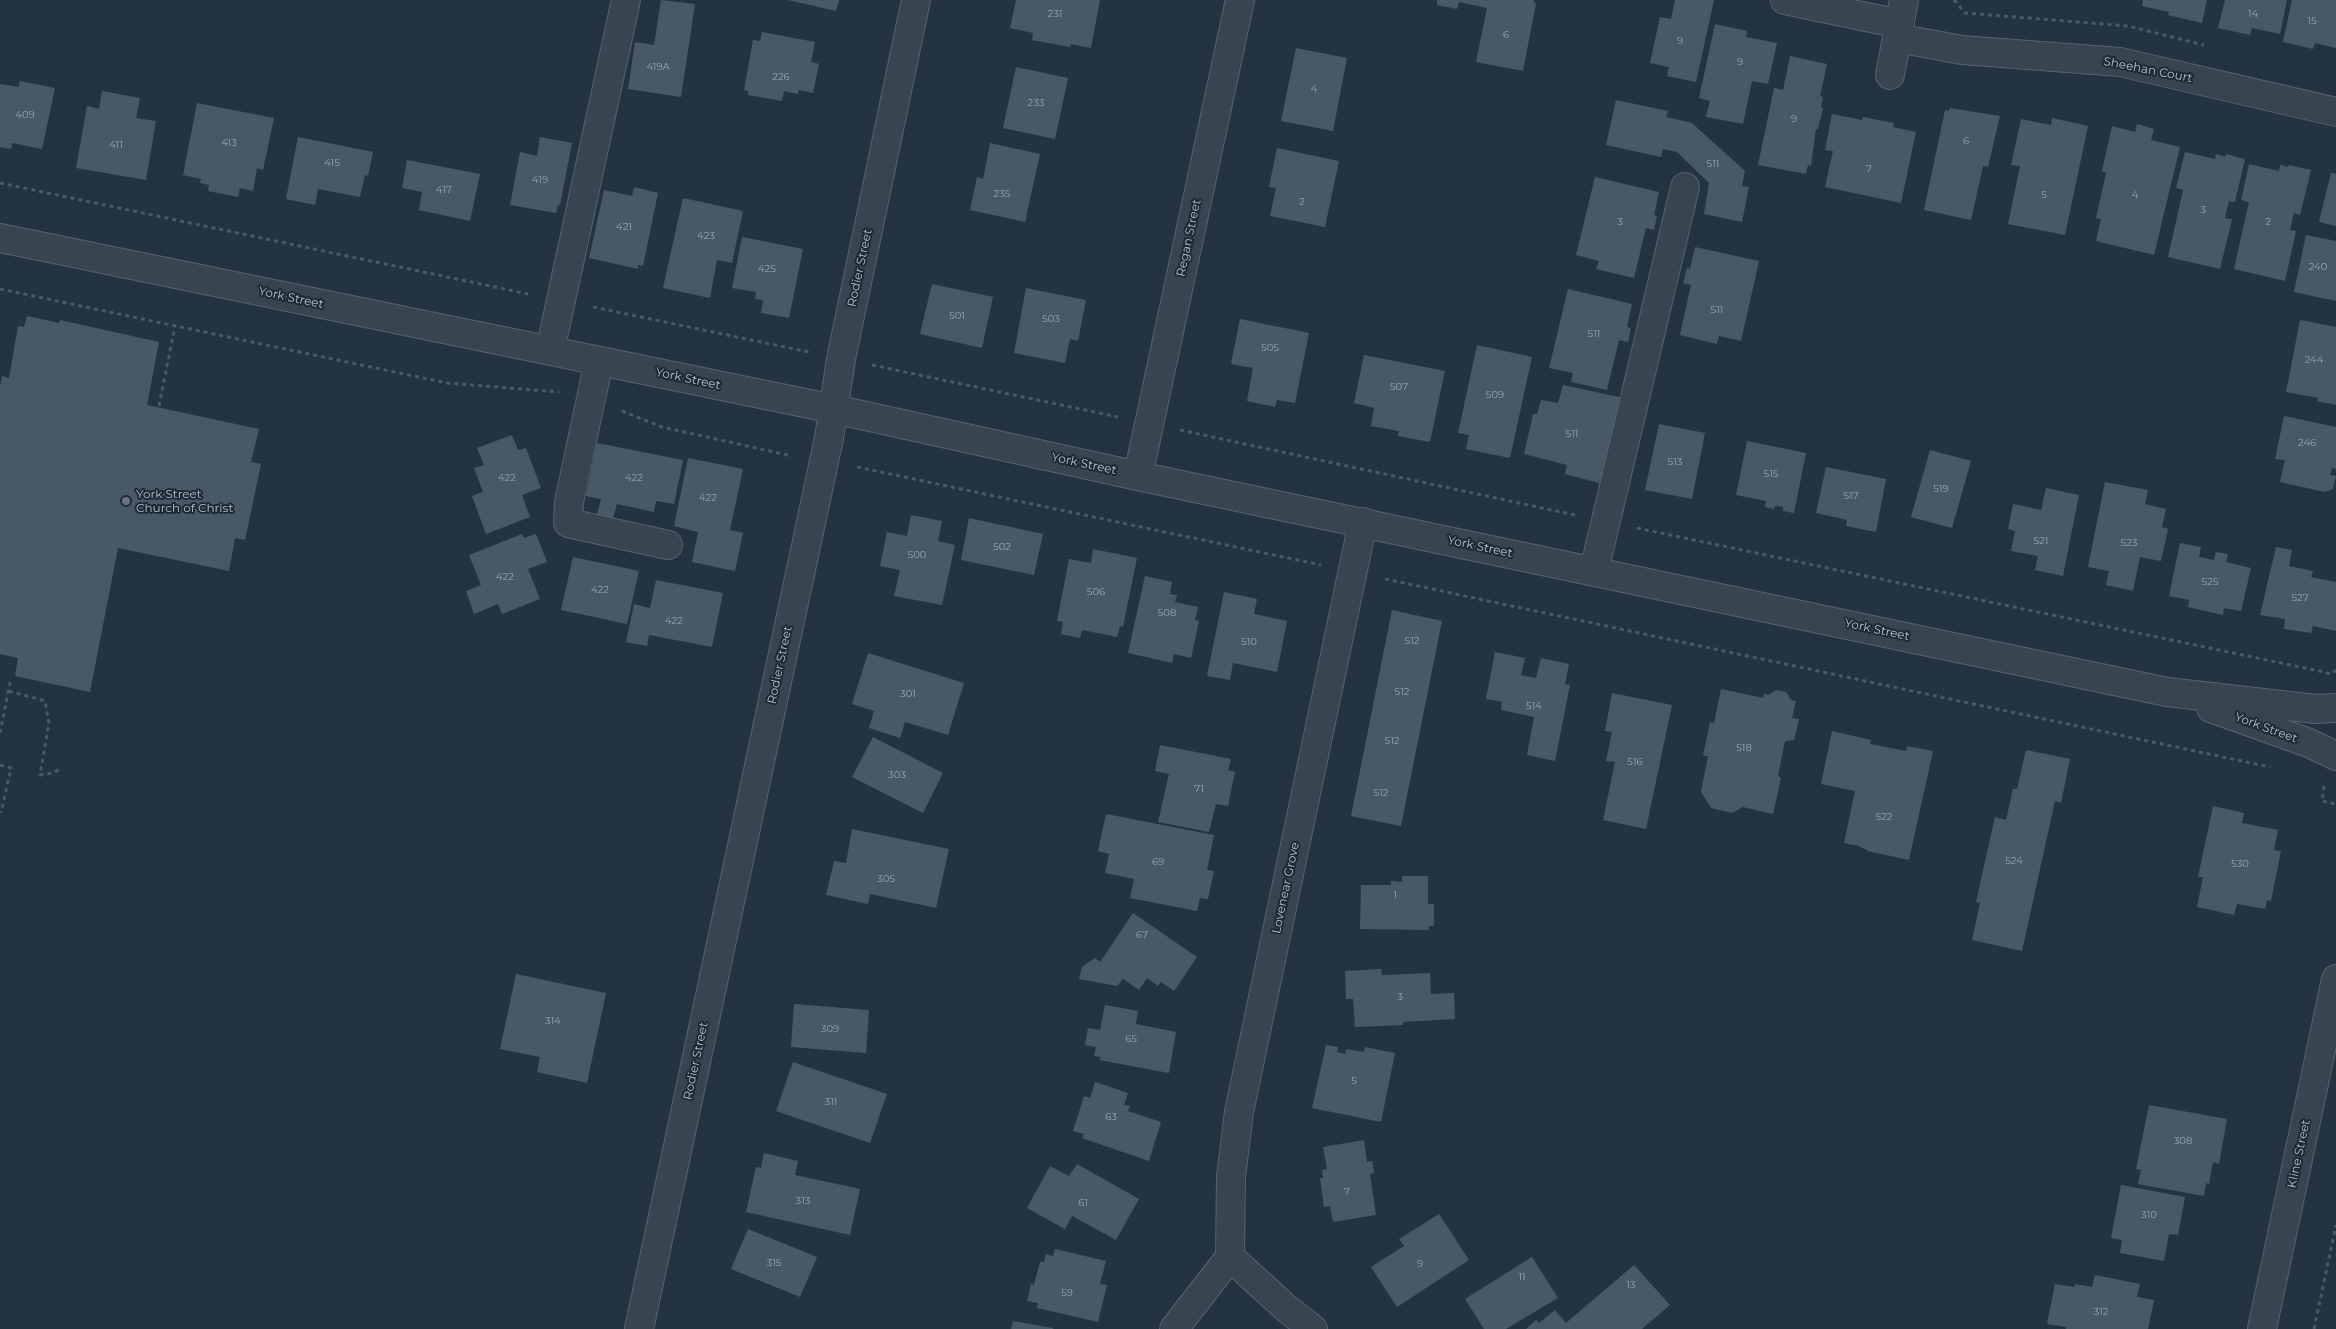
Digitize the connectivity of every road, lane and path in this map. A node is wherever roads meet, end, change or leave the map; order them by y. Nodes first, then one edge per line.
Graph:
1 (626, 0) edge
2 (916, 0) edge
3 (1240, 0) edge
4 (1785, 0) edge
5 (1900, 21) edge
6 (1890, 74) dead end
7 (2336, 112) edge
8 (0, 183) edge
9 (1685, 187) dead end
10 (0, 238) edge
11 (0, 289) edge
12 (560, 300) junction
13 (175, 326) junction
14 (550, 351) junction
15 (841, 359) junction
16 (599, 361) junction
17 (591, 398) junction
18 (159, 406) dead end
19 (834, 409) junction
20 (1149, 423) junction
21 (823, 462) junction
22 (1138, 476) junction
23 (1606, 521) junction
24 (1363, 522) junction
25 (668, 545) dead end
26 (1594, 571) junction
27 (1352, 572) junction
28 (2336, 670) edge
29 (11, 678) dead end
30 (9, 691) junction
31 (2167, 692) junction
32 (2336, 708) edge
33 (0, 732) edge
34 (2336, 756) edge
35 (0, 765) edge
36 (2273, 767) dead end
37 (62, 768) dead end
38 (2322, 782) dead end
39 (2336, 804) edge
40 (1, 813) dead end
41 (2336, 979) edge
42 (2336, 1224) edge
43 (1230, 1257) junction
44 (639, 1329) edge
45 (1174, 1329) edge
46 (1313, 1329) edge
47 (2262, 1329) edge
48 (2314, 1329) edge

1 - 12 street
2 - 15 street, Rodier Street
3 - 20 street, Regan Street
4 - 5 street, Sheehan Court
5 - 6 street
5 - 7 street, Sheehan Court
8 - 12 path
9 - 23 street
10 - 14 street, York Street
11 - 13 path
12 - 14 street
12 - 15 path
13 - 17 path
13 - 18 path
14 - 16 street, York Street
15 - 19 street, Rodier Street
15 - 20 path
16 - 17 street
16 - 19 street, York Street
17 - 21 path
17 - 25 street
19 - 21 street, Rodier Street
19 - 22 street, York Street
20 - 22 street, Regan Street
20 - 23 path
21 - 27 path
21 - 44 street, Rodier Street
22 - 24 street, York Street
23 - 26 street
23 - 28 path
24 - 26 street, York Street
24 - 27 street, Lovenear Grove
26 - 31 street, York Street
27 - 36 path
27 - 43 street, Lovenear Grove
29 - 30 path
30 - 33 path
30 - 37 path
31 - 32 street, York Street
31 - 34 street, York Street
35 - 40 path
38 - 39 path
41 - 47 street, Kline Street
42 - 48 path
43 - 45 street
43 - 46 street

